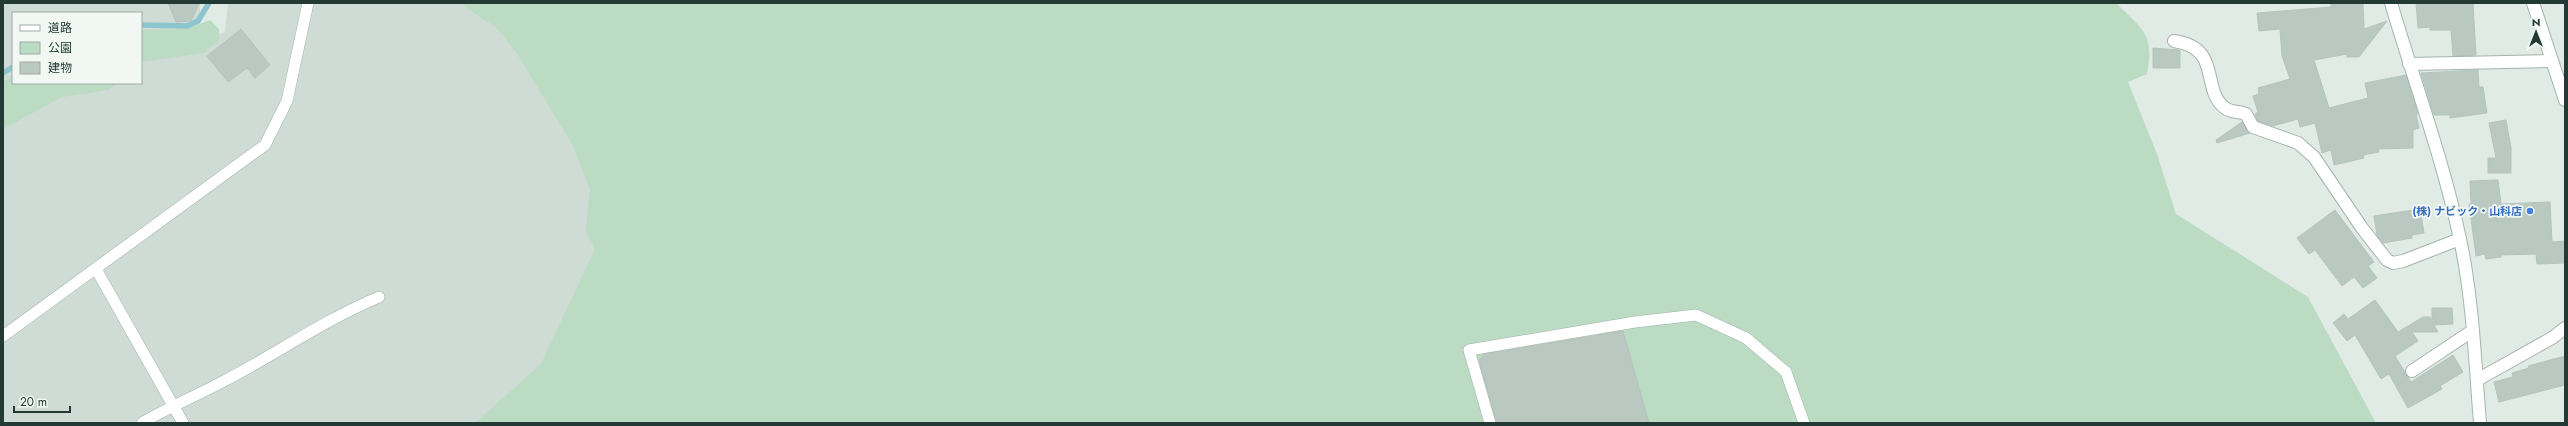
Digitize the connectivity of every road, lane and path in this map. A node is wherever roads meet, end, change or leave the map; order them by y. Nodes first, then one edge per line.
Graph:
1 (308, 3) edge
2 (2391, 3) edge
3 (2533, 3) edge
4 (2174, 41) dead end
5 (2552, 61) junction
6 (2409, 64) junction
7 (2565, 100) edge
8 (2460, 239) junction
9 (96, 269) junction
10 (379, 297) dead end
11 (2565, 328) edge
12 (2472, 331) junction
13 (3, 336) edge
14 (2412, 371) dead end
15 (2477, 380) junction
16 (173, 405) junction
17 (142, 423) edge
18 (183, 423) edge
19 (1490, 423) edge
20 (1804, 423) edge
21 (2480, 423) edge

1 - 9 lane
2 - 6 street
3 - 5 street
4 - 8 street
5 - 6 street
5 - 7 street
6 - 8 street
8 - 12 street
9 - 13 lane
9 - 16 lane
10 - 16 lane
11 - 15 street
12 - 14 street
12 - 15 street
15 - 21 street
16 - 17 lane
16 - 18 lane
19 - 20 lane

